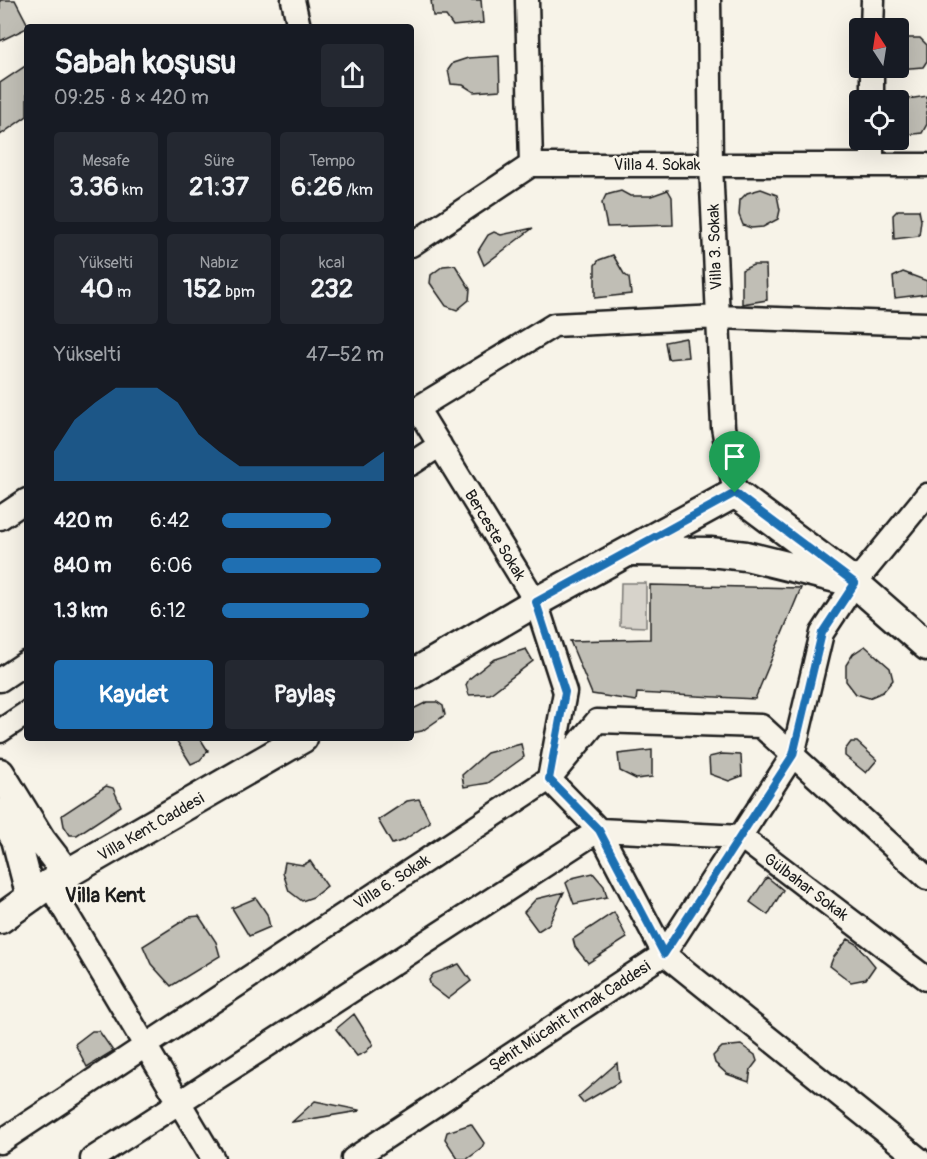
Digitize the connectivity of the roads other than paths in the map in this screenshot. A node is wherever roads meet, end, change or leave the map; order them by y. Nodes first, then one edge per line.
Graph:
1 (293, 0) edge
2 (526, 0) edge
3 (709, 0) edge
4 (873, 0) edge
5 (872, 18) edge
6 (298, 24) edge
7 (872, 150) edge
8 (872, 163) junction
9 (531, 165) junction
10 (711, 165) junction
11 (927, 165) edge
12 (414, 242) edge
13 (718, 317) junction
14 (927, 324) edge
15 (414, 410) edge
16 (440, 445) junction
17 (414, 462) edge
18 (735, 493) junction
19 (927, 495) edge
20 (24, 502) edge
21 (697, 514) junction
22 (764, 514) junction
23 (0, 518) edge
24 (630, 551) junction
25 (710, 552) junction
26 (746, 556) junction
27 (855, 583) junction
28 (536, 602) junction
29 (927, 646) edge
30 (24, 664) edge
31 (414, 673) edge
32 (0, 680) edge
33 (24, 715) edge
34 (0, 731) edge
35 (298, 741) edge
36 (793, 755) junction
37 (0, 773) edge
38 (549, 779) junction
39 (0, 813) edge
40 (599, 830) junction
41 (741, 837) junction
42 (927, 878) edge
43 (50, 886) junction
44 (0, 919) edge
45 (664, 954) junction
46 (927, 979) edge
47 (145, 1045) junction
48 (178, 1102) junction
49 (0, 1142) edge
50 (92, 1159) edge
51 (213, 1159) edge
52 (353, 1159) edge
53 (919, 1159) edge

1 - 6 street
2 - 9 street
3 - 10 street, Villa 3. Sokak
4 - 5 street
7 - 8 street
8 - 10 street, Villa 4. Sokak
8 - 11 street, Villa 4. Sokak
9 - 10 street, Villa 4. Sokak
9 - 12 street
10 - 13 street, Villa 3. Sokak
13 - 14 street
13 - 15 street
13 - 18 street, Villa 3. Sokak
15 - 16 street, Berceste Sokak
16 - 17 street
16 - 28 street, Berceste Sokak
18 - 21 street
18 - 22 street
19 - 27 street
20 - 23 street
21 - 24 street
21 - 25 street
22 - 26 street
22 - 27 street
24 - 25 street
24 - 28 street
25 - 26 street
26 - 27 street
27 - 29 street
27 - 36 street
28 - 31 street
28 - 38 street, Berceste Sokak
30 - 32 street
33 - 34 street
35 - 43 street, Villa Kent Caddesi
36 - 38 street, Villa 6. Sokak
36 - 41 street
36 - 42 street
37 - 43 street
38 - 40 street
38 - 47 street, Villa 6. Sokak
39 - 43 street
40 - 41 street
40 - 45 street
40 - 48 street
41 - 45 street
41 - 46 street, Gülbahar Sokak
43 - 44 street, Villa Kent Caddesi
43 - 47 street
45 - 52 street, Şehit Mücahit Irmak Caddesi
45 - 53 street, Şehit Mücahit Irmak Caddesi
47 - 48 street
47 - 49 street, Villa 6. Sokak
48 - 50 street
48 - 51 street

